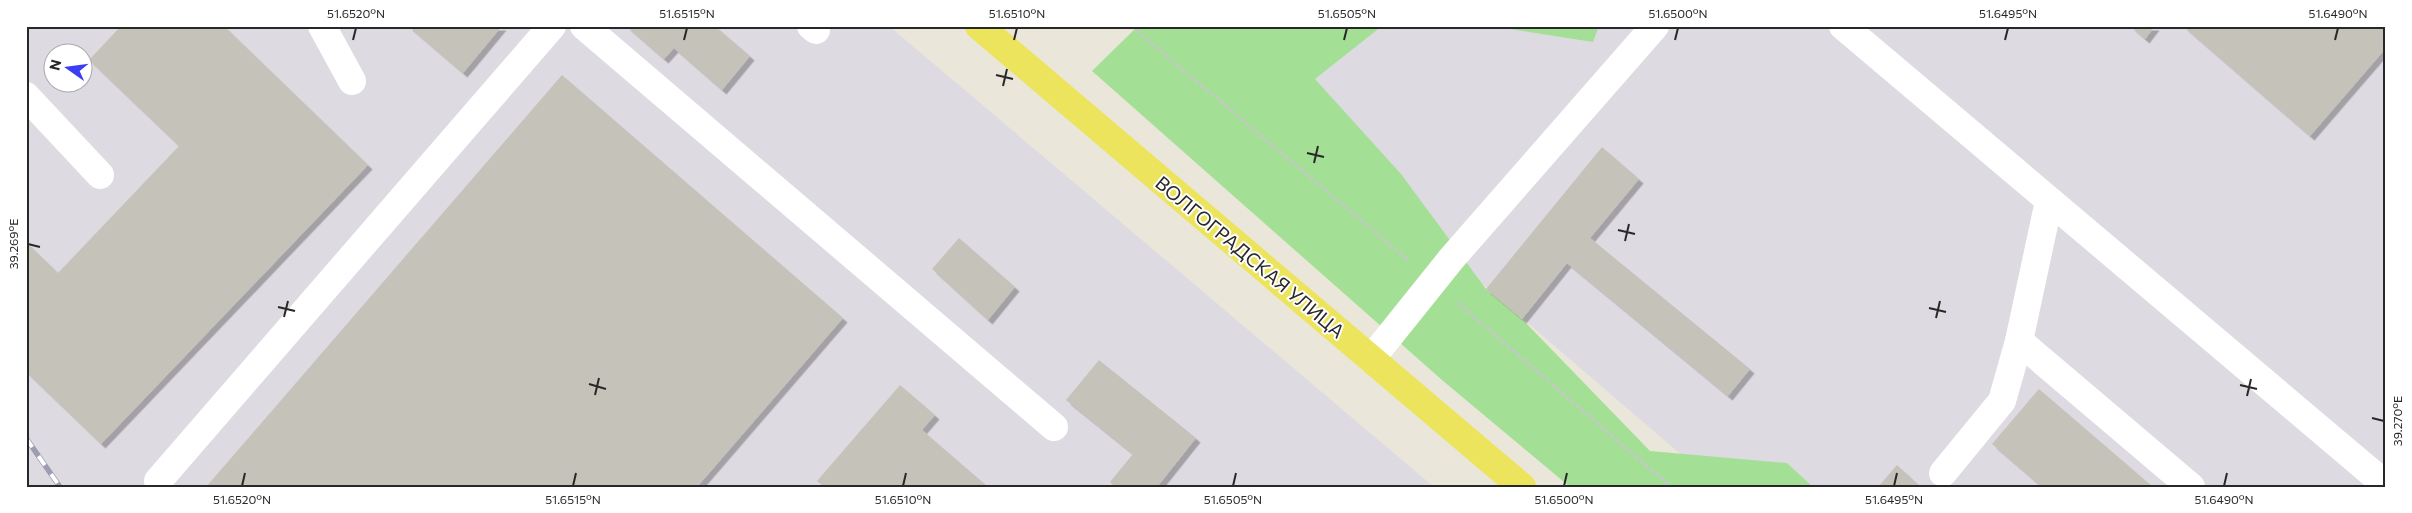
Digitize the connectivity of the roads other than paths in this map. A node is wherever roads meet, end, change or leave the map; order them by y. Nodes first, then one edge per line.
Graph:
1 (322, 26) edge
2 (552, 26) edge
3 (584, 26) edge
4 (978, 26) edge
5 (1655, 26) edge
6 (1843, 26) edge
7 (352, 81) dead end
8 (26, 96) edge
9 (100, 175) dead end
10 (2049, 201) junction
11 (2019, 341) junction
12 (1370, 359) junction
13 (1054, 427) dead end
14 (1943, 473) dead end
15 (2384, 480) edge
16 (158, 481) dead end
17 (1522, 487) edge
18 (2191, 487) edge

1 - 7 lane
2 - 16 lane
3 - 13 lane
4 - 12 main road, ВОЛГОГРАДСКАЯ УЛИЦА
5 - 12 lane
6 - 10 lane
8 - 9 lane
10 - 11 lane
10 - 15 lane
11 - 14 lane
11 - 18 lane
12 - 17 main road, ВОЛГОГРАДСКАЯ УЛИЦА

